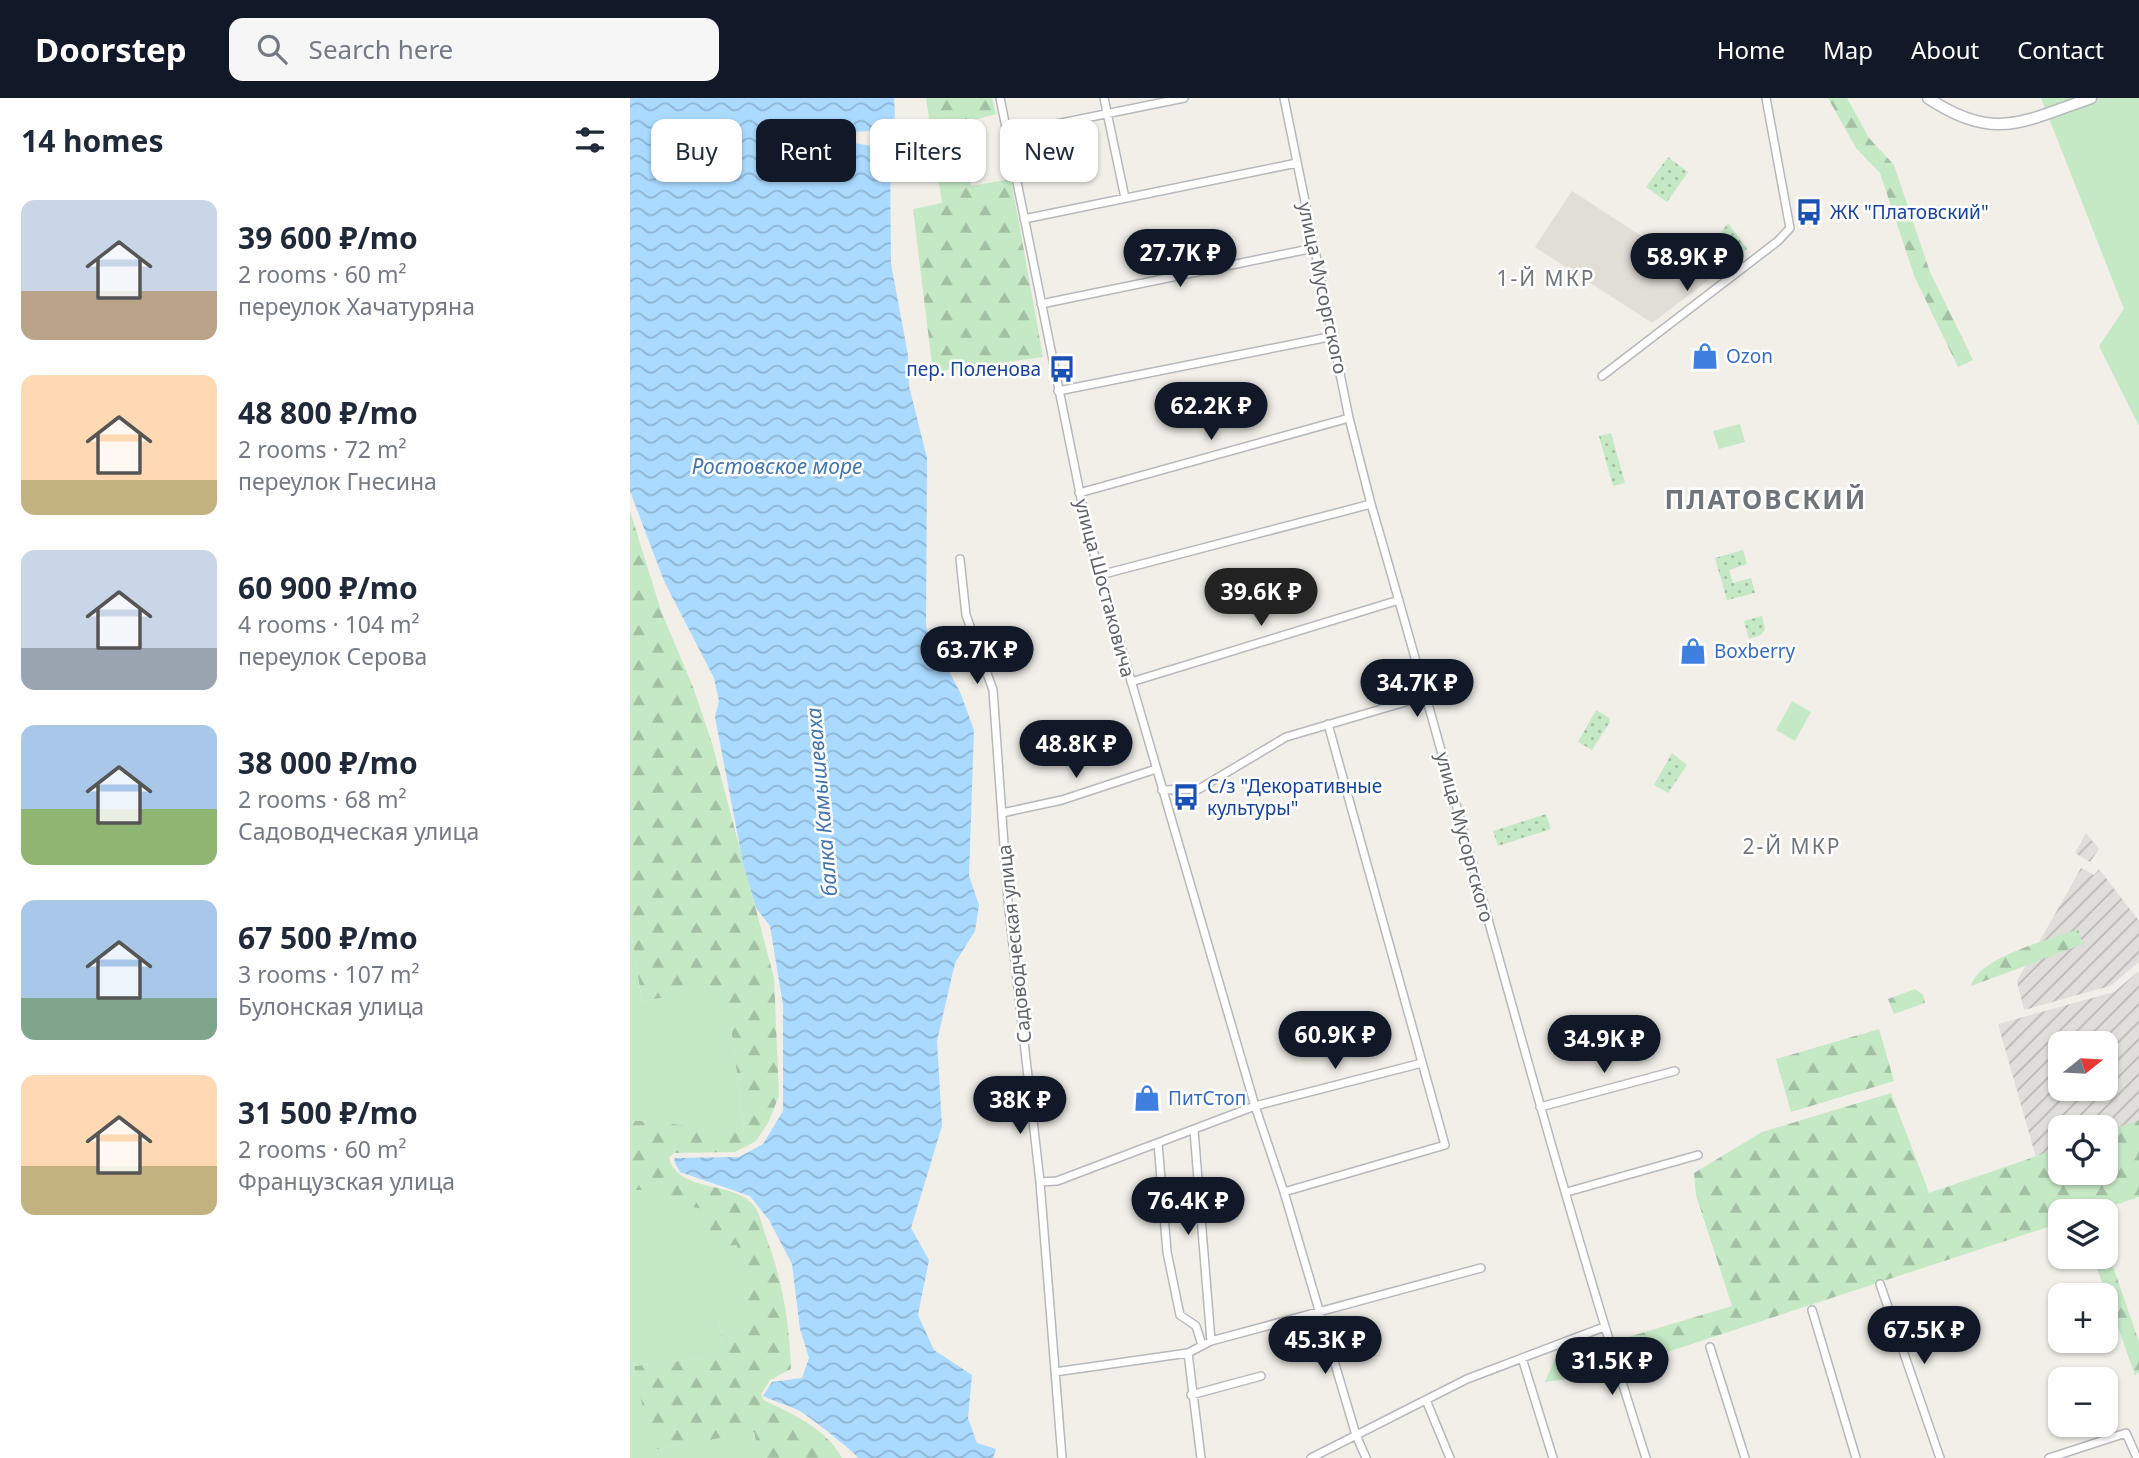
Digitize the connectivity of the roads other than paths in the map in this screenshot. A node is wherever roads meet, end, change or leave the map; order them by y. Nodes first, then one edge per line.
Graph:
1 (1000, 98) edge
2 (1104, 98) edge
3 (1184, 98) edge
4 (1284, 98) edge
5 (1766, 98) edge
6 (1928, 98) edge
7 (2091, 98) edge
8 (1107, 114) junction
9 (1004, 119) edge
10 (1082, 119) edge
11 (1297, 163) junction
12 (1017, 182) edge
13 (1125, 198) junction
14 (1024, 219) junction
15 (1314, 248) junction
16 (1041, 304) junction
17 (1334, 336) junction
18 (1602, 376) dead end
19 (1058, 391) junction
20 (1349, 418) junction
21 (1079, 493) junction
22 (1371, 504) junction
23 (960, 559) dead end
24 (1100, 575) junction
25 (1399, 600) junction
26 (1131, 682) junction
27 (1426, 696) junction
28 (1328, 724) junction
29 (1156, 769) junction
30 (1162, 790) junction
31 (1002, 813) junction
32 (1422, 1063) junction
33 (1675, 1071) dead end
34 (1255, 1106) junction
35 (1540, 1107) junction
36 (1194, 1130) junction
37 (1158, 1143) junction
38 (1699, 1155) dead end
39 (1040, 1182) junction
40 (1284, 1192) junction
41 (1567, 1192) junction
42 (1480, 1268) dead end
43 (1880, 1284) dead end
44 (1320, 1310) junction
45 (1812, 1310) dead end
46 (1604, 1327) junction
47 (1211, 1341) junction
48 (1202, 1345) junction
49 (1710, 1347) dead end
50 (1188, 1353) junction
51 (1522, 1358) junction
52 (1055, 1372) junction
53 (1261, 1376) dead end
54 (1191, 1395) junction
55 (1426, 1400) junction
56 (1356, 1434) junction
57 (1365, 1455) edge
58 (1062, 1458) edge
59 (1200, 1458) edge
60 (1311, 1458) edge
61 (1450, 1458) edge
62 (1553, 1458) edge
63 (1647, 1458) edge
64 (1745, 1458) edge
65 (1856, 1458) edge
66 (1940, 1458) edge
67 (2049, 1458) edge
68 (2137, 1458) edge

1 - 9 street, улица Шостаковича
2 - 8 street
3 - 8 street
4 - 11 street, улица Мусоргского
5 - 18 street
6 - 7 main road
8 - 10 street
8 - 13 street
11 - 13 street
11 - 15 street, улица Мусоргского
12 - 14 street, улица Шостаковича
13 - 14 street
14 - 16 street, улица Шостаковича
15 - 16 street
15 - 17 street, улица Мусоргского
16 - 19 street, улица Шостаковича
17 - 19 street
17 - 20 street, улица Мусоргского
19 - 21 street, улица Шостаковича
20 - 21 street
20 - 22 street, улица Мусоргского
21 - 24 street, улица Шостаковича
22 - 24 street
22 - 25 street, улица Мусоргского
23 - 31 street, Садоводческая улица
24 - 26 street, улица Шостаковича
25 - 26 street
25 - 27 street, улица Мусоргского
26 - 29 street, улица Шостаковича
27 - 28 street
27 - 35 street, улица Мусоргского
28 - 30 street
28 - 32 street
29 - 30 street, улица Шостаковича
29 - 31 street
30 - 34 street, улица Шостаковича
31 - 39 street, Садоводческая улица
32 - 34 street
32 - 40 street
33 - 35 street
34 - 36 street
34 - 40 street, улица Шостаковича
35 - 41 street, улица Мусоргского
36 - 37 street
36 - 47 street
37 - 39 street
37 - 48 street
38 - 41 street
39 - 52 street, Садоводческая улица
40 - 44 street, улица Шостаковича
41 - 46 street, улица Мусоргского
42 - 44 street
43 - 66 street
44 - 47 street
44 - 56 street, улица Шостаковича
45 - 65 street
46 - 51 street
46 - 63 street, улица Мусоргского
47 - 48 street
48 - 50 street
49 - 64 street
50 - 52 street
50 - 54 street
51 - 55 street
51 - 62 street
52 - 58 street, Садоводческая улица
53 - 54 street
54 - 59 street
55 - 56 street
55 - 61 street
56 - 57 street, улица Шостаковича
56 - 60 street
67 - 68 street

